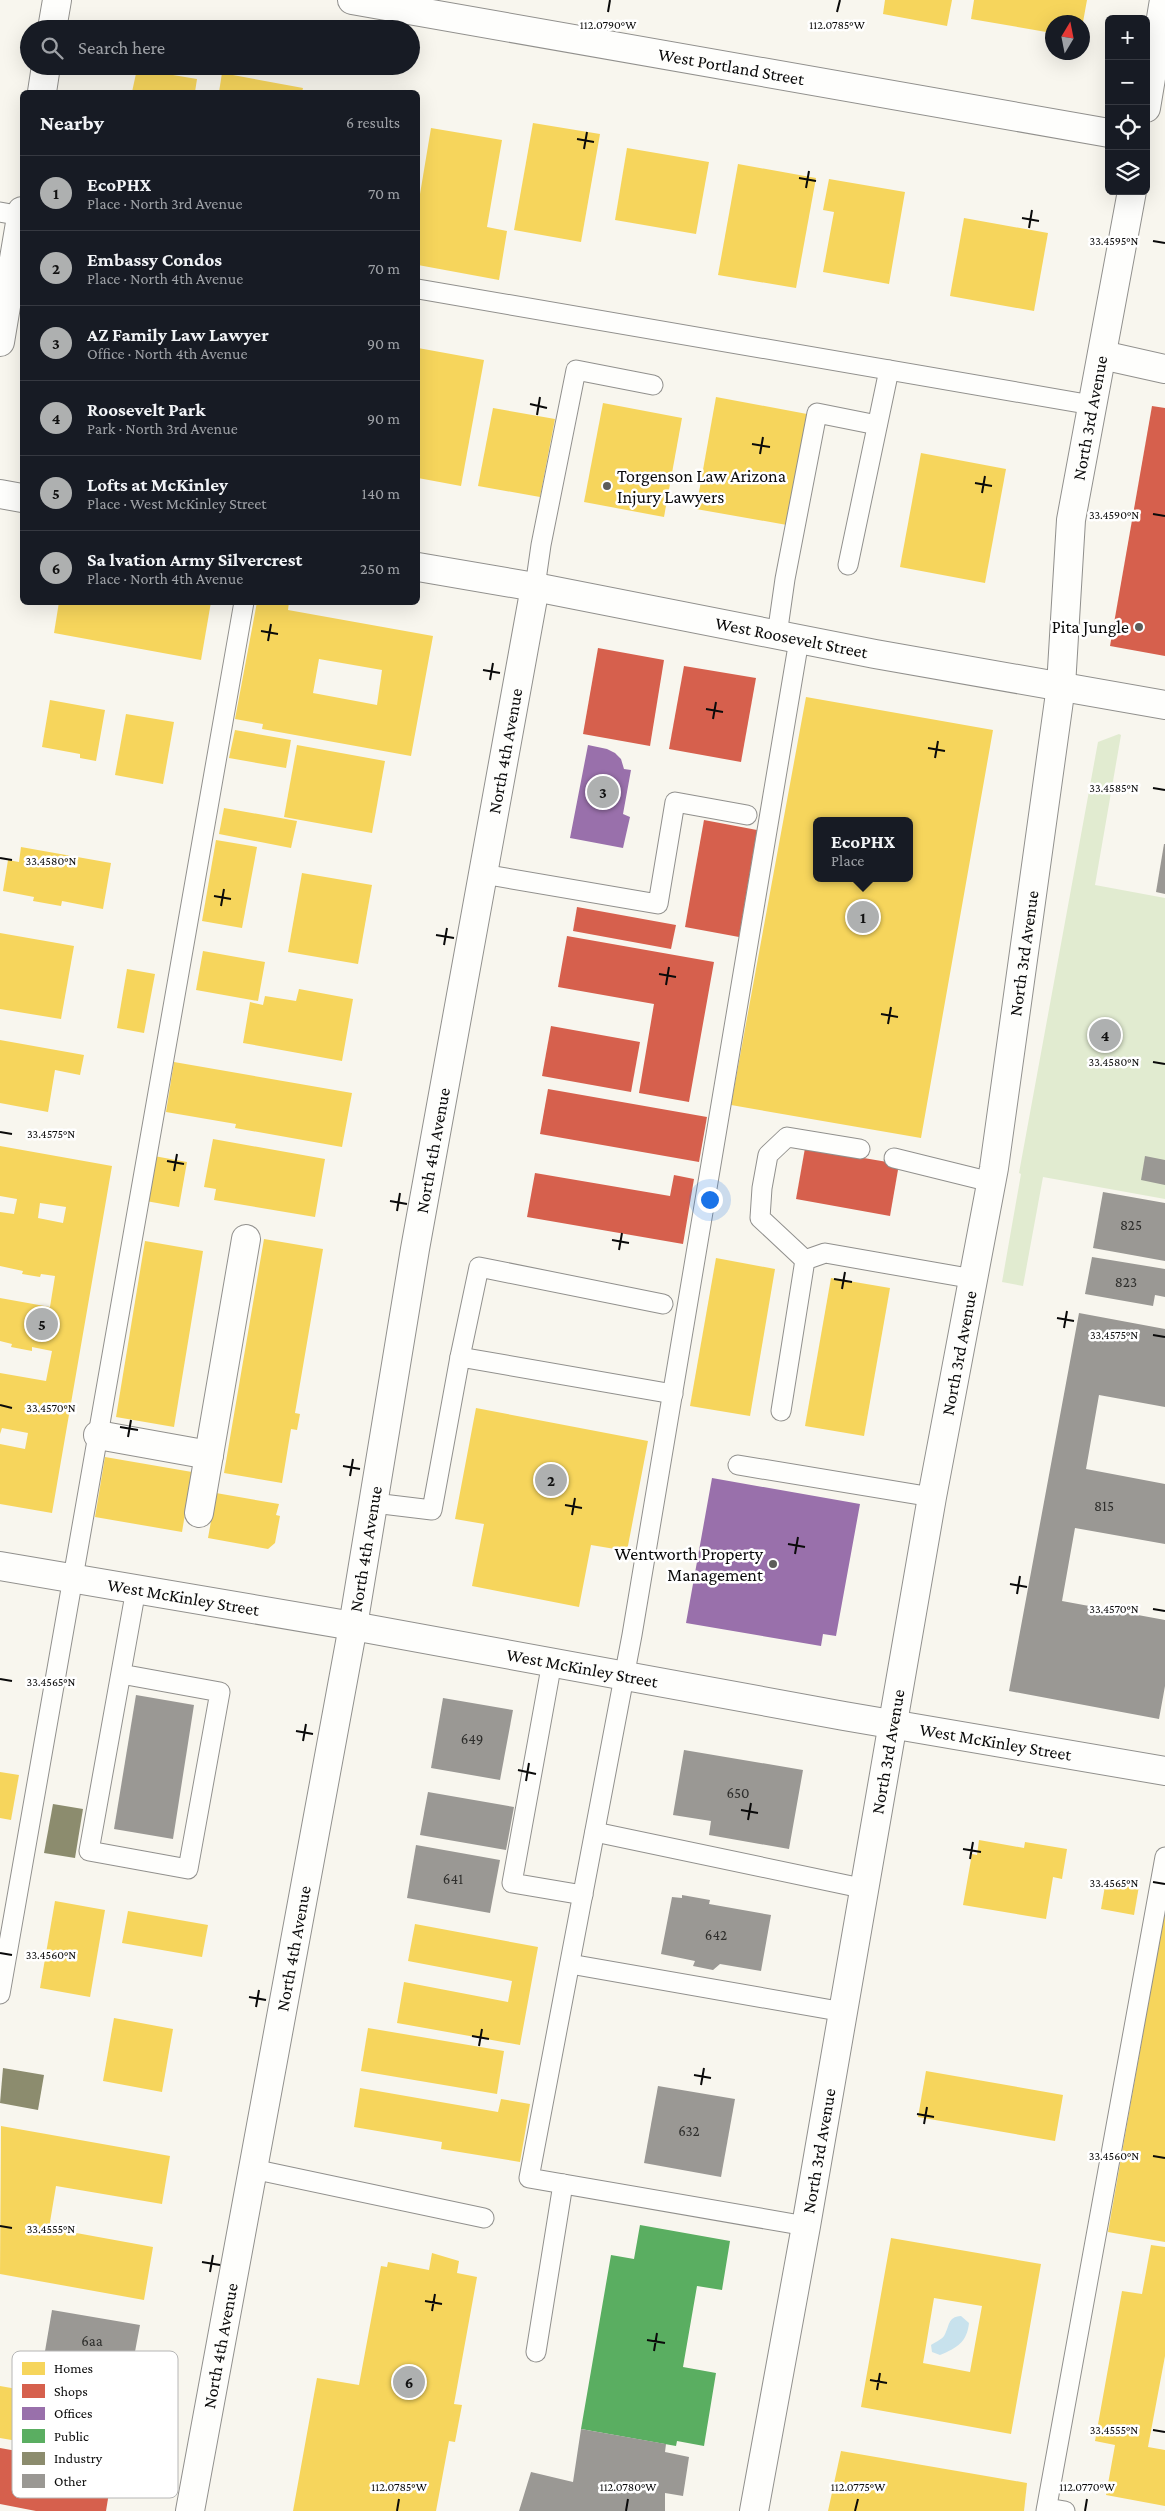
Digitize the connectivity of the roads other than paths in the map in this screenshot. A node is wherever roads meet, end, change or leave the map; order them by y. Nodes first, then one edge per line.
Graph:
1 (57, 0) edge
2 (352, 0) edge
3 (1164, 14) edge
4 (54, 20) edge
5 (45, 75) edge
6 (42, 90) edge
7 (1147, 105) edge
8 (1105, 132) edge
9 (1131, 195) edge
10 (17, 214) edge
11 (420, 289) edge
12 (0, 342) edge
13 (1102, 355) junction
14 (1165, 369) edge
15 (890, 370) junction
16 (653, 385) dead end
17 (1092, 405) junction
18 (877, 425) junction
19 (0, 494) edge
20 (20, 498) edge
21 (848, 564) dead end
22 (420, 567) edge
23 (535, 587) junction
24 (243, 605) edge
25 (788, 637) junction
26 (1061, 686) junction
27 (1165, 705) edge
28 (747, 815) dead end
29 (483, 874) junction
30 (860, 1150) dead end
31 (894, 1158) dead end
32 (991, 1182) junction
33 (246, 1239) dead end
34 (805, 1260) junction
35 (974, 1280) junction
36 (663, 1304) dead end
37 (460, 1357) junction
38 (673, 1394) junction
39 (781, 1411) dead end
40 (98, 1435) junction
41 (209, 1455) junction
42 (738, 1465) dead end
43 (932, 1497) junction
44 (374, 1503) junction
45 (198, 1513) dead end
46 (0, 1566) edge
47 (74, 1578) junction
48 (136, 1589) junction
49 (353, 1626) junction
50 (552, 1662) junction
51 (121, 1674) junction
52 (625, 1675) junction
53 (894, 1724) junction
54 (1165, 1771) edge
55 (595, 1832) junction
56 (1165, 1857) edge
57 (866, 1889) junction
58 (583, 1895) junction
59 (570, 1964) junction
60 (0, 1994) edge
61 (844, 2012) junction
62 (253, 2169) junction
63 (563, 2184) junction
64 (484, 2218) dead end
65 (806, 2226) junction
66 (536, 2352) dead end
67 (1053, 2510) edge
68 (190, 2511) edge
69 (754, 2511) edge

1 - 4 street
2 - 8 street, West Portland Street
3 - 7 street
5 - 6 street
9 - 13 street, North 3rd Avenue
10 - 12 street
11 - 15 lane
13 - 14 street
13 - 17 street, North 3rd Avenue
15 - 17 lane
15 - 18 lane
16 - 23 lane
17 - 26 street, North 3rd Avenue
18 - 21 lane
18 - 25 lane
19 - 20 street
22 - 23 street, West Roosevelt Street
23 - 25 street, West Roosevelt Street
23 - 29 street, North 4th Avenue
24 - 40 lane
25 - 26 street, West Roosevelt Street
25 - 38 lane
26 - 27 street, West Roosevelt Street
26 - 32 street, North 3rd Avenue
28 - 29 lane
29 - 44 street, North 4th Avenue
30 - 34 lane
31 - 32 lane
32 - 35 street, North 3rd Avenue
33 - 41 street
34 - 35 lane
34 - 39 lane
35 - 43 street, North 3rd Avenue
36 - 37 lane
37 - 38 lane
37 - 44 lane
38 - 52 lane
40 - 41 street
40 - 47 lane
41 - 45 street
42 - 43 lane
43 - 53 street, North 3rd Avenue
44 - 49 street, North 4th Avenue
46 - 47 street, West McKinley Street
47 - 48 street, West McKinley Street
47 - 60 lane
48 - 49 street, West McKinley Street
48 - 51 lane
49 - 50 street, West McKinley Street
49 - 62 street, North 4th Avenue
50 - 52 street, West McKinley Street
50 - 58 lane
51 - 51 lane
52 - 53 street, West McKinley Street
52 - 55 lane
53 - 54 street, West McKinley Street
53 - 57 street, North 3rd Avenue
55 - 57 lane
55 - 58 lane
56 - 67 lane
57 - 61 street, North 3rd Avenue
58 - 59 lane
59 - 61 lane
59 - 63 lane
61 - 65 street, North 3rd Avenue
62 - 64 lane
62 - 68 street, North 4th Avenue
63 - 65 lane
63 - 66 lane
65 - 69 street, North 3rd Avenue

